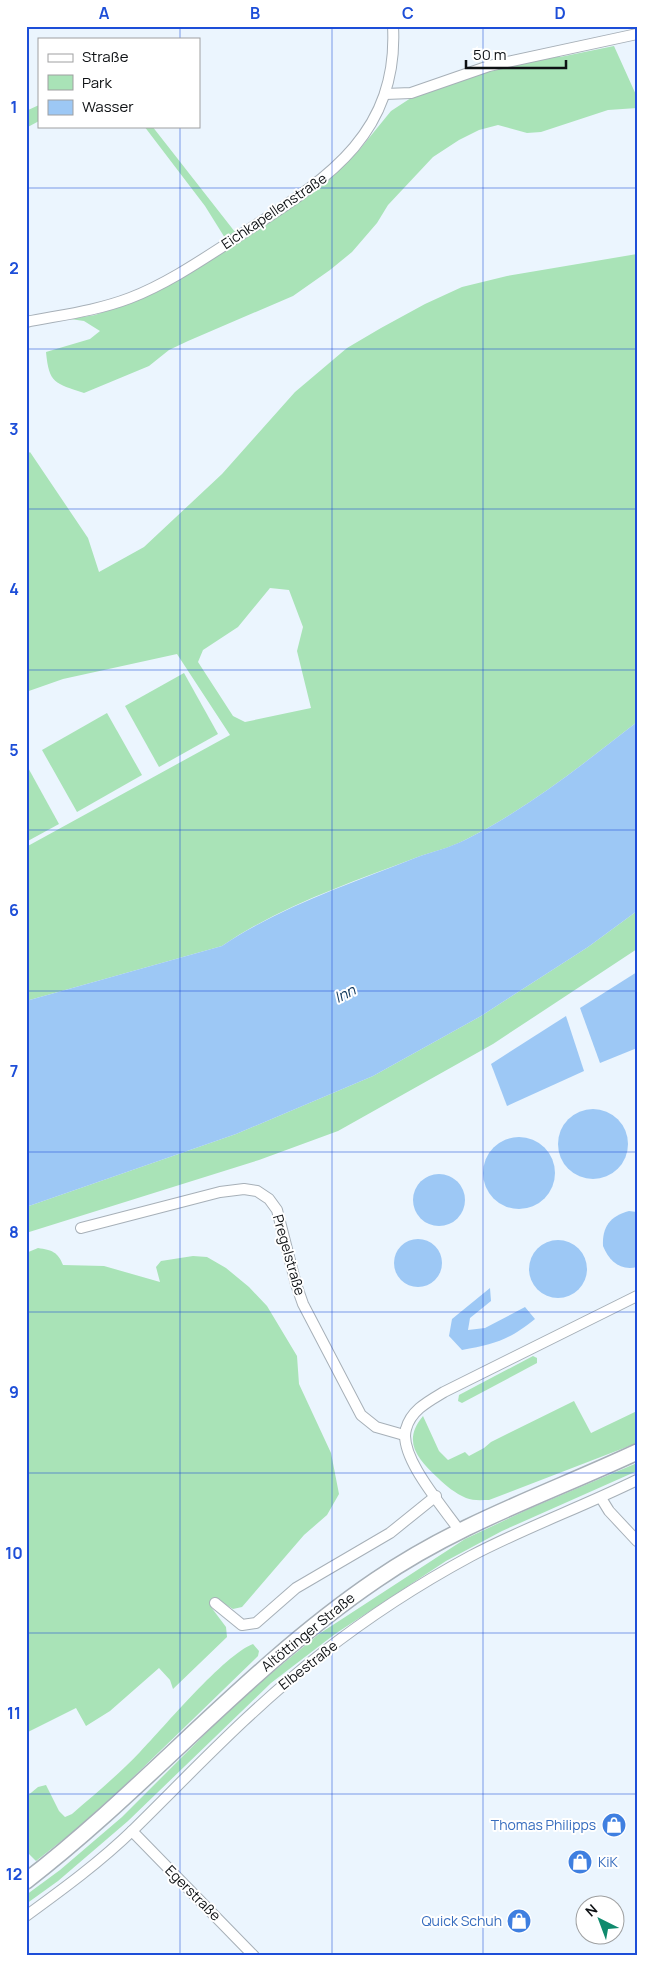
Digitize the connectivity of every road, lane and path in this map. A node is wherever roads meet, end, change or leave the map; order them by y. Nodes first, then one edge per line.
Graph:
1 (393, 26) edge
2 (637, 34) edge
3 (385, 94) junction
4 (26, 322) edge
5 (81, 1228) dead end
6 (637, 1296) edge
7 (404, 1435) junction
8 (637, 1452) edge
9 (637, 1480) edge
10 (436, 1496) junction
11 (601, 1498) junction
12 (459, 1530) junction
13 (637, 1541) edge
14 (215, 1603) dead end
15 (132, 1831) junction
16 (26, 1881) edge
17 (26, 1916) edge
18 (254, 1956) edge

1 - 3 street, Eichkapellenstraße
2 - 3 street
3 - 4 street, Eichkapellenstraße
5 - 7 street, Pregelstraße
6 - 7 street
7 - 10 street
8 - 12 main road, Altöttinger Straße
9 - 11 street, Elbestraße
10 - 12 street
10 - 14 street
11 - 13 street
11 - 15 street, Elbestraße
12 - 16 main road, Altöttinger Straße
15 - 17 street, Elbestraße
15 - 18 street, Egerstraße

